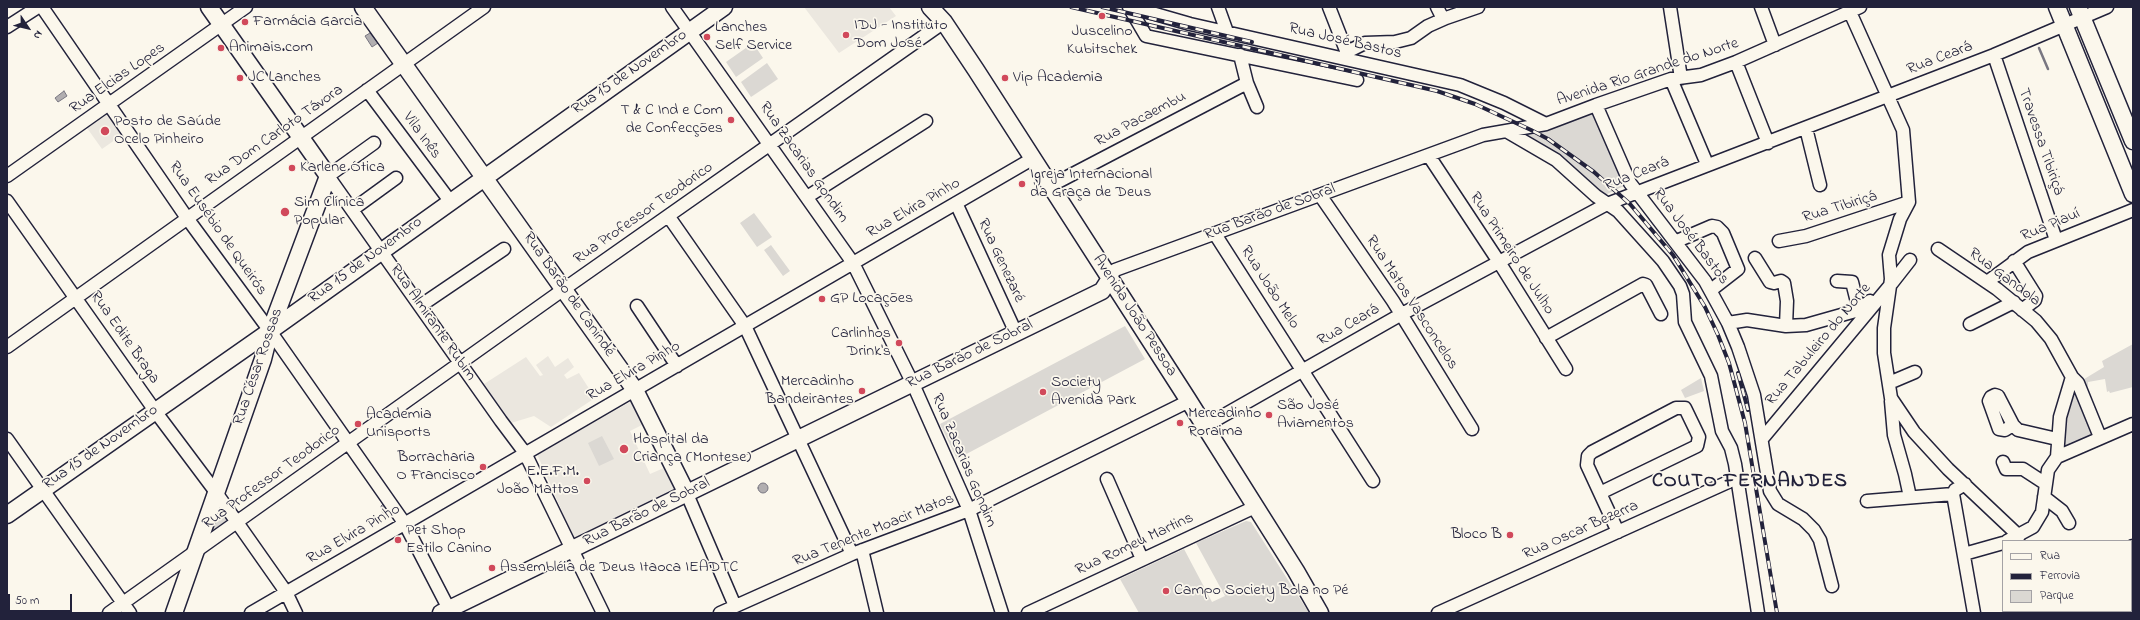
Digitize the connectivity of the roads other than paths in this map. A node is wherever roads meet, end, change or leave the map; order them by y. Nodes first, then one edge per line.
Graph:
1 (38, 7) edge
2 (42, 7) edge
3 (209, 7) edge
4 (246, 7) edge
5 (363, 7) edge
6 (484, 7) edge
7 (672, 7) edge
8 (724, 7) edge
9 (930, 7) edge
10 (1130, 7) edge
11 (1218, 7) edge
12 (1329, 7) edge
13 (1437, 7) edge
14 (1478, 7) edge
15 (1670, 7) edge
16 (1761, 7) edge
17 (2057, 7) edge
18 (2107, 7) edge
19 (1855, 9) edge
20 (2080, 12) edge
21 (941, 14) edge
22 (1443, 19) junction
23 (222, 25) junction
24 (2064, 26) junction
25 (7, 27) edge
26 (689, 32) junction
27 (1227, 32) junction
28 (1775, 45) junction
29 (1240, 55) junction
30 (1348, 55) junction
31 (1994, 55) junction
32 (1736, 62) junction
33 (404, 65) junction
34 (1676, 78) junction
35 (1357, 80) dead end
36 (1248, 83) junction
37 (368, 90) junction
38 (1888, 96) junction
39 (110, 104) junction
40 (1596, 105) junction
41 (1257, 107) dead end
42 (926, 121) dead end
43 (1546, 124) junction
44 (1806, 128) junction
45 (1508, 132) junction
46 (300, 137) junction
47 (2133, 141) edge
48 (1768, 142) junction
49 (374, 143) dead end
50 (770, 144) junction
51 (1429, 156) junction
52 (1032, 159) junction
53 (1707, 164) junction
54 (7, 176) edge
55 (328, 176) junction
56 (484, 177) junction
57 (396, 178) dead end
58 (1820, 185) dead end
59 (1050, 186) junction
60 (1637, 194) junction
61 (2133, 194) edge
62 (1320, 195) junction
63 (807, 197) junction
64 (7, 201) edge
65 (450, 201) junction
66 (1909, 202) junction
67 (956, 203) junction
68 (1607, 204) junction
69 (352, 210) junction
70 (2133, 210) edge
71 (669, 217) junction
72 (187, 218) junction
73 (1215, 234) junction
74 (2056, 240) junction
75 (1676, 241) junction
76 (1779, 241) dead end
77 (504, 249) dead end
78 (1938, 249) dead end
79 (382, 250) junction
80 (1755, 258) dead end
81 (1910, 260) dead end
82 (2014, 261) junction
83 (1499, 262) junction
84 (853, 263) junction
85 (1109, 280) junction
86 (1837, 281) dead end
87 (1988, 282) junction
88 (564, 289) junction
89 (1887, 289) junction
90 (1711, 290) junction
91 (76, 298) junction
92 (420, 306) junction
93 (638, 306) dead end
94 (2018, 306) junction
95 (1859, 310) junction
96 (1661, 314) dead end
97 (1400, 315) junction
98 (1728, 323) junction
99 (1970, 324) dead end
100 (745, 326) junction
101 (1786, 326) junction
102 (270, 331) junction
103 (1016, 333) junction
104 (1546, 338) junction
105 (7, 346) edge
106 (461, 364) junction
107 (677, 366) junction
108 (1566, 369) dead end
109 (1304, 371) junction
110 (1915, 372) dead end
111 (2072, 377) junction
112 (1889, 383) junction
113 (913, 384) junction
114 (635, 390) junction
115 (1991, 397) dead end
116 (1891, 398) junction
117 (1189, 401) junction
118 (155, 410) junction
119 (2133, 424) edge
120 (1205, 426) junction
121 (1472, 429) dead end
122 (2100, 437) junction
123 (7, 439) edge
124 (799, 439) junction
125 (1762, 439) junction
126 (2057, 439) junction
127 (347, 443) junction
128 (525, 452) junction
129 (2057, 457) junction
130 (2003, 462) dead end
131 (1737, 478) junction
132 (1107, 479) dead end
133 (1374, 481) dead end
134 (1965, 484) junction
135 (2046, 484) junction
136 (42, 490) junction
137 (215, 491) junction
138 (1600, 493) junction
139 (686, 494) junction
140 (1953, 494) junction
141 (1910, 497) junction
142 (2044, 497) junction
143 (1867, 501) dead end
144 (1255, 507) junction
145 (969, 510) junction
146 (7, 515) edge
147 (2069, 523) dead end
148 (237, 524) junction
149 (405, 524) junction
150 (1618, 532) junction
151 (2018, 536) junction
152 (2009, 540) edge
153 (2002, 543) edge
154 (573, 549) junction
155 (857, 552) junction
156 (195, 554) junction
157 (1964, 554) junction
158 (1142, 559) junction
159 (1832, 586) dead end
160 (286, 592) junction
161 (735, 606) junction
162 (126, 608) edge
163 (447, 612) edge
164 (109, 613) edge
165 (174, 613) edge
166 (251, 613) edge
167 (296, 613) edge
168 (603, 613) edge
169 (720, 613) edge
170 (876, 613) edge
171 (1002, 613) edge
172 (1028, 613) edge
173 (1320, 613) edge
174 (1438, 613) edge
175 (1758, 613) edge
176 (1974, 613) edge

1 - 25 street
2 - 39 street, Rua Eusébio de Queirós
3 - 23 main road, Rua Almirante Rubim
4 - 23 street, Rua Elcias Lopes
5 - 33 main road, Rua Barão de Canindé
6 - 33 street, Rua Dom Carloto Távora
7 - 26 street, Rua Zacarias Gondim
8 - 26 main road, Rua 15 de Novembro
9 - 21 main road, Avenida João Pessoa
10 - 27 street, Rua José Bastos
10 - 29 street, Rua José Bastos
11 - 27 street
12 - 30 street
13 - 22 street
14 - 22 street
15 - 34 street
16 - 28 street
17 - 24 main road
18 - 20 street, Rua Ceará
19 - 28 street, Avenida Rio Grande do Norte
19 - 38 street
20 - 24 street, Rua Ceará
20 - 47 main road
21 - 50 street, Rua Professor Teodorico
21 - 52 main road, Avenida João Pessoa
22 - 30 street
23 - 39 street, Rua Elcias Lopes
23 - 46 main road, Rua Almirante Rubim
24 - 31 street, Rua Ceará
24 - 61 main road
26 - 50 street, Rua Zacarias Gondim
26 - 56 main road, Rua 15 de Novembro
27 - 30 street, Rua José Bastos
28 - 32 street, Avenida Rio Grande do Norte
29 - 35 street, Rua José Bastos
29 - 36 street
30 - 43 street, Rua José Bastos
31 - 38 street, Rua Ceará
31 - 74 street, Travessa Tibiriçá
32 - 34 street, Avenida Rio Grande do Norte
32 - 48 street
33 - 37 street, Rua Dom Carloto Távora
33 - 56 main road, Rua Barão de Canindé
34 - 40 street, Avenida Rio Grande do Norte
34 - 53 street
36 - 41 street
36 - 59 street, Rua Pacaembu
37 - 46 street, Rua Dom Carloto Távora
37 - 65 street, Vila Inês
38 - 44 street, Rua Ceará
38 - 66 street
39 - 54 street, Rua Elcias Lopes
39 - 72 street, Rua Eusébio de Queirós
40 - 43 street, Avenida Rio Grande do Norte
40 - 60 street, Rua José Bastos
42 - 63 street
43 - 45 street, Avenida Rio Grande do Norte
44 - 48 street, Rua Ceará
44 - 58 street
45 - 51 street, Rua Barão de Sobral
45 - 68 street
46 - 55 main road, Rua Almirante Rubim
46 - 72 street, Rua Dom Carloto Távora
48 - 53 street, Rua Ceará
49 - 55 street
50 - 63 street, Rua Zacarias Gondim
50 - 71 street, Rua Professor Teodorico
51 - 62 street, Rua Barão de Sobral
51 - 83 street, Rua Primeiro de Julho
52 - 59 main road, Avenida João Pessoa
52 - 67 street, Rua Elvira Pinho
53 - 60 street, Rua Ceará
55 - 69 street, Rua Almirante Rubim
55 - 102 main road, Rua César Rossas
56 - 65 main road, Rua 15 de Novembro
56 - 88 main road, Rua Barão de Canindé
57 - 69 street
59 - 85 main road, Avenida João Pessoa
60 - 68 street, Rua Ceará
60 - 75 street, Rua José Bastos
62 - 73 street, Rua Barão de Sobral
62 - 97 street, Rua Matos Vasconcelos
63 - 84 street, Rua Zacarias Gondim
64 - 91 street, Rua Edite Braga
65 - 79 main road, Rua 15 de Novembro
66 - 76 street, Rua Tibiriçá
66 - 89 street
67 - 84 street, Rua Elvira Pinho
67 - 103 street, Rua Genezaré
68 - 83 street, Rua Ceará
68 - 131 street
69 - 79 street, Rua Almirante Rubim
70 - 74 street, Rua Piauí
71 - 88 street, Rua Professor Teodorico
71 - 100 street
72 - 91 street, Rua Dom Carloto Távora
72 - 102 street, Rua Eusébio de Queirós
73 - 85 street, Rua Barão de Sobral
73 - 109 street, Rua João Melo
74 - 82 street, Rua Piauí
75 - 90 street, Rua José Bastos
75 - 90 street
77 - 92 street
78 - 87 street, Rua Gandola
79 - 92 street, Rua Almirante Rubim
79 - 102 main road, Rua 15 de Novembro
80 - 101 street
81 - 89 street
82 - 87 street, Rua Piauí
82 - 94 street
83 - 97 street, Rua Ceará
83 - 104 street, Rua Primeiro de Julho
84 - 100 street, Rua Elvira Pinho
84 - 113 street, Rua Zacarias Gondim
85 - 103 main road, Rua Barão de Sobral
85 - 117 main road, Avenida João Pessoa
86 - 95 street
87 - 94 street, Rua Gandola
88 - 106 street, Rua Professor Teodorico
88 - 114 main road, Rua Barão de Canindé
89 - 95 street
89 - 112 street, Rua Tabuleiro do Norte
89 - 125 street, Rua Tabuleiro do Norte
90 - 98 street, Rua José Bastos
91 - 105 street, Rua Dom Carloto Távora
91 - 118 street, Rua Edite Braga
92 - 106 street, Rua Almirante Rubim
93 - 107 street
94 - 99 street
94 - 111 street, Rua Gandola
95 - 101 street
96 - 104 street
97 - 109 street, Rua Ceará
97 - 121 street, Rua Matos Vasconcelos
98 - 101 street
98 - 125 street, Rua José Bastos
100 - 107 street, Rua Elvira Pinho
100 - 124 street
102 - 118 main road, Rua 15 de Novembro
102 - 127 street, Rua Eusébio de Queirós
102 - 137 main road, Rua César Rossas
103 - 113 main road, Rua Barão de Sobral
104 - 108 street, Rua Primeiro de Julho
106 - 127 street, Rua Professor Teodorico
106 - 128 street, Rua Almirante Rubim
107 - 114 street, Rua Elvira Pinho
109 - 120 street, Rua Ceará
109 - 133 street, Rua João Melo
110 - 112 street
111 - 122 street, Rua Gandola
111 - 126 street
112 - 116 street, Rua Tabuleiro do Norte
113 - 124 main road, Rua Barão de Sobral
113 - 145 street, Rua Zacarias Gondim
114 - 128 street, Rua Elvira Pinho
114 - 139 main road, Rua Barão de Canindé
115 - 126 street
116 - 134 street, Rua Tabuleiro do Norte
116 - 141 street, Rua Tabuleiro do Norte
117 - 120 main road, Avenida João Pessoa
117 - 145 street, Rua Tenente Moacir Matos
118 - 136 main road, Rua 15 de Novembro
118 - 137 street, Rua Edite Braga
119 - 122 street
120 - 144 main road, Avenida João Pessoa
122 - 129 street
123 - 136 street
124 - 139 main road, Rua Barão de Sobral
124 - 155 street
125 - 159 street, Rua José Bastos
126 - 129 street
127 - 148 street, Rua Professor Teodorico
127 - 149 street, Rua Eusébio de Queirós
128 - 149 street, Rua Elvira Pinho
128 - 154 street, Rua Almirante Rubim
129 - 135 street
130 - 135 street
131 - 150 street, Rua Oscar Bezerra
131 - 175 street
132 - 158 street
134 - 140 street
134 - 151 street, Rua Tabuleiro do Norte
135 - 142 street
136 - 146 main road, Rua 15 de Novembro
136 - 162 street
137 - 148 street, Rua Edite Braga
137 - 156 main road, Rua César Rossas
138 - 138 street
138 - 150 street
139 - 154 main road, Rua Barão de Sobral
139 - 161 street, Rua Barão de Canindé
140 - 141 street
140 - 157 street
141 - 143 street
142 - 147 street
142 - 151 street
144 - 158 street, Rua Romeu Martins
144 - 173 main road, Avenida João Pessoa
145 - 155 street, Rua Tenente Moacir Matos
145 - 171 street, Rua Zacarias Gondim
148 - 156 street, Rua Professor Teodorico
148 - 160 street, Rua Edite Braga
149 - 160 street, Rua Elvira Pinho
149 - 163 street, Rua Eusébio de Queirós
150 - 174 street, Rua Oscar Bezerra
151 - 152 street
153 - 157 street
154 - 163 main road, Rua Barão de Sobral
154 - 168 street, Rua Almirante Rubim
155 - 161 street, Rua Tenente Moacir Matos
155 - 170 street
156 - 162 street, Rua Professor Teodorico
156 - 165 main road, Rua César Rossas
157 - 176 street
158 - 172 street, Rua Romeu Martins
160 - 166 street, Rua Elvira Pinho
160 - 167 street, Rua Edite Braga
161 - 169 street, Rua Tenente Moacir Matos
162 - 164 street, Rua Professor Teodorico

